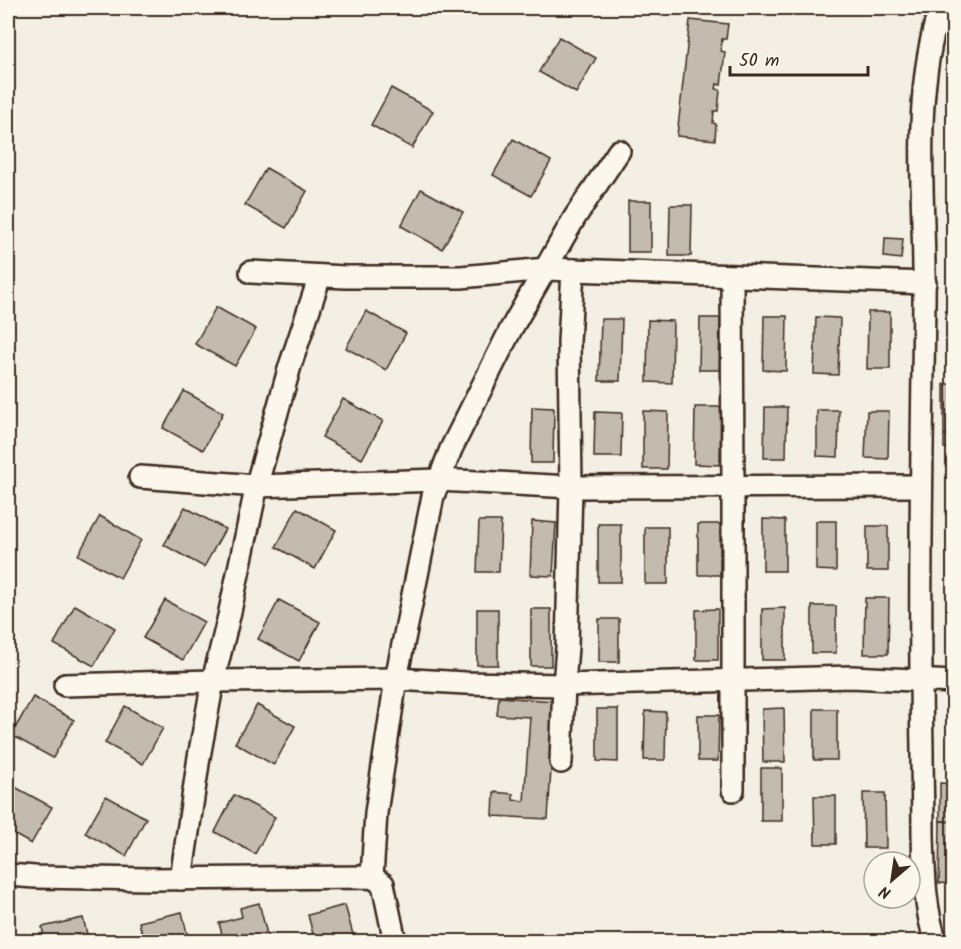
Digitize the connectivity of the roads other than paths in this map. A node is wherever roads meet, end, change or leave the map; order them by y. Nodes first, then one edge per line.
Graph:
1 (940, 8) edge
2 (619, 151) dead end
3 (546, 269) junction
4 (573, 270) junction
5 (251, 272) dead end
6 (320, 276) junction
7 (732, 276) junction
8 (925, 283) junction
9 (140, 477) dead end
10 (439, 480) junction
11 (257, 486) junction
12 (734, 486) junction
13 (921, 486) junction
14 (571, 487) junction
15 (396, 679) junction
16 (732, 680) junction
17 (213, 681) junction
18 (920, 681) junction
19 (954, 682) edge
20 (64, 685) dead end
21 (564, 685) junction
22 (561, 762) dead end
23 (732, 790) dead end
24 (8, 875) edge
25 (372, 877) junction
26 (181, 879) junction
27 (395, 942) edge
28 (936, 942) edge

1 - 8 street
2 - 3 street
3 - 4 street
3 - 6 street
3 - 10 street
4 - 7 street
4 - 14 street
5 - 6 street
6 - 11 street
7 - 8 street
7 - 12 street
8 - 13 street
9 - 11 street
10 - 11 street
10 - 14 street
10 - 15 street
11 - 17 street
12 - 13 street
12 - 14 street
12 - 16 street
13 - 18 street
14 - 21 street
15 - 17 street
15 - 21 street
15 - 25 street
16 - 18 street
16 - 21 street
16 - 23 street
17 - 20 street
17 - 26 street
18 - 19 street
18 - 28 street
21 - 22 street
24 - 26 street
25 - 26 street
25 - 27 street

